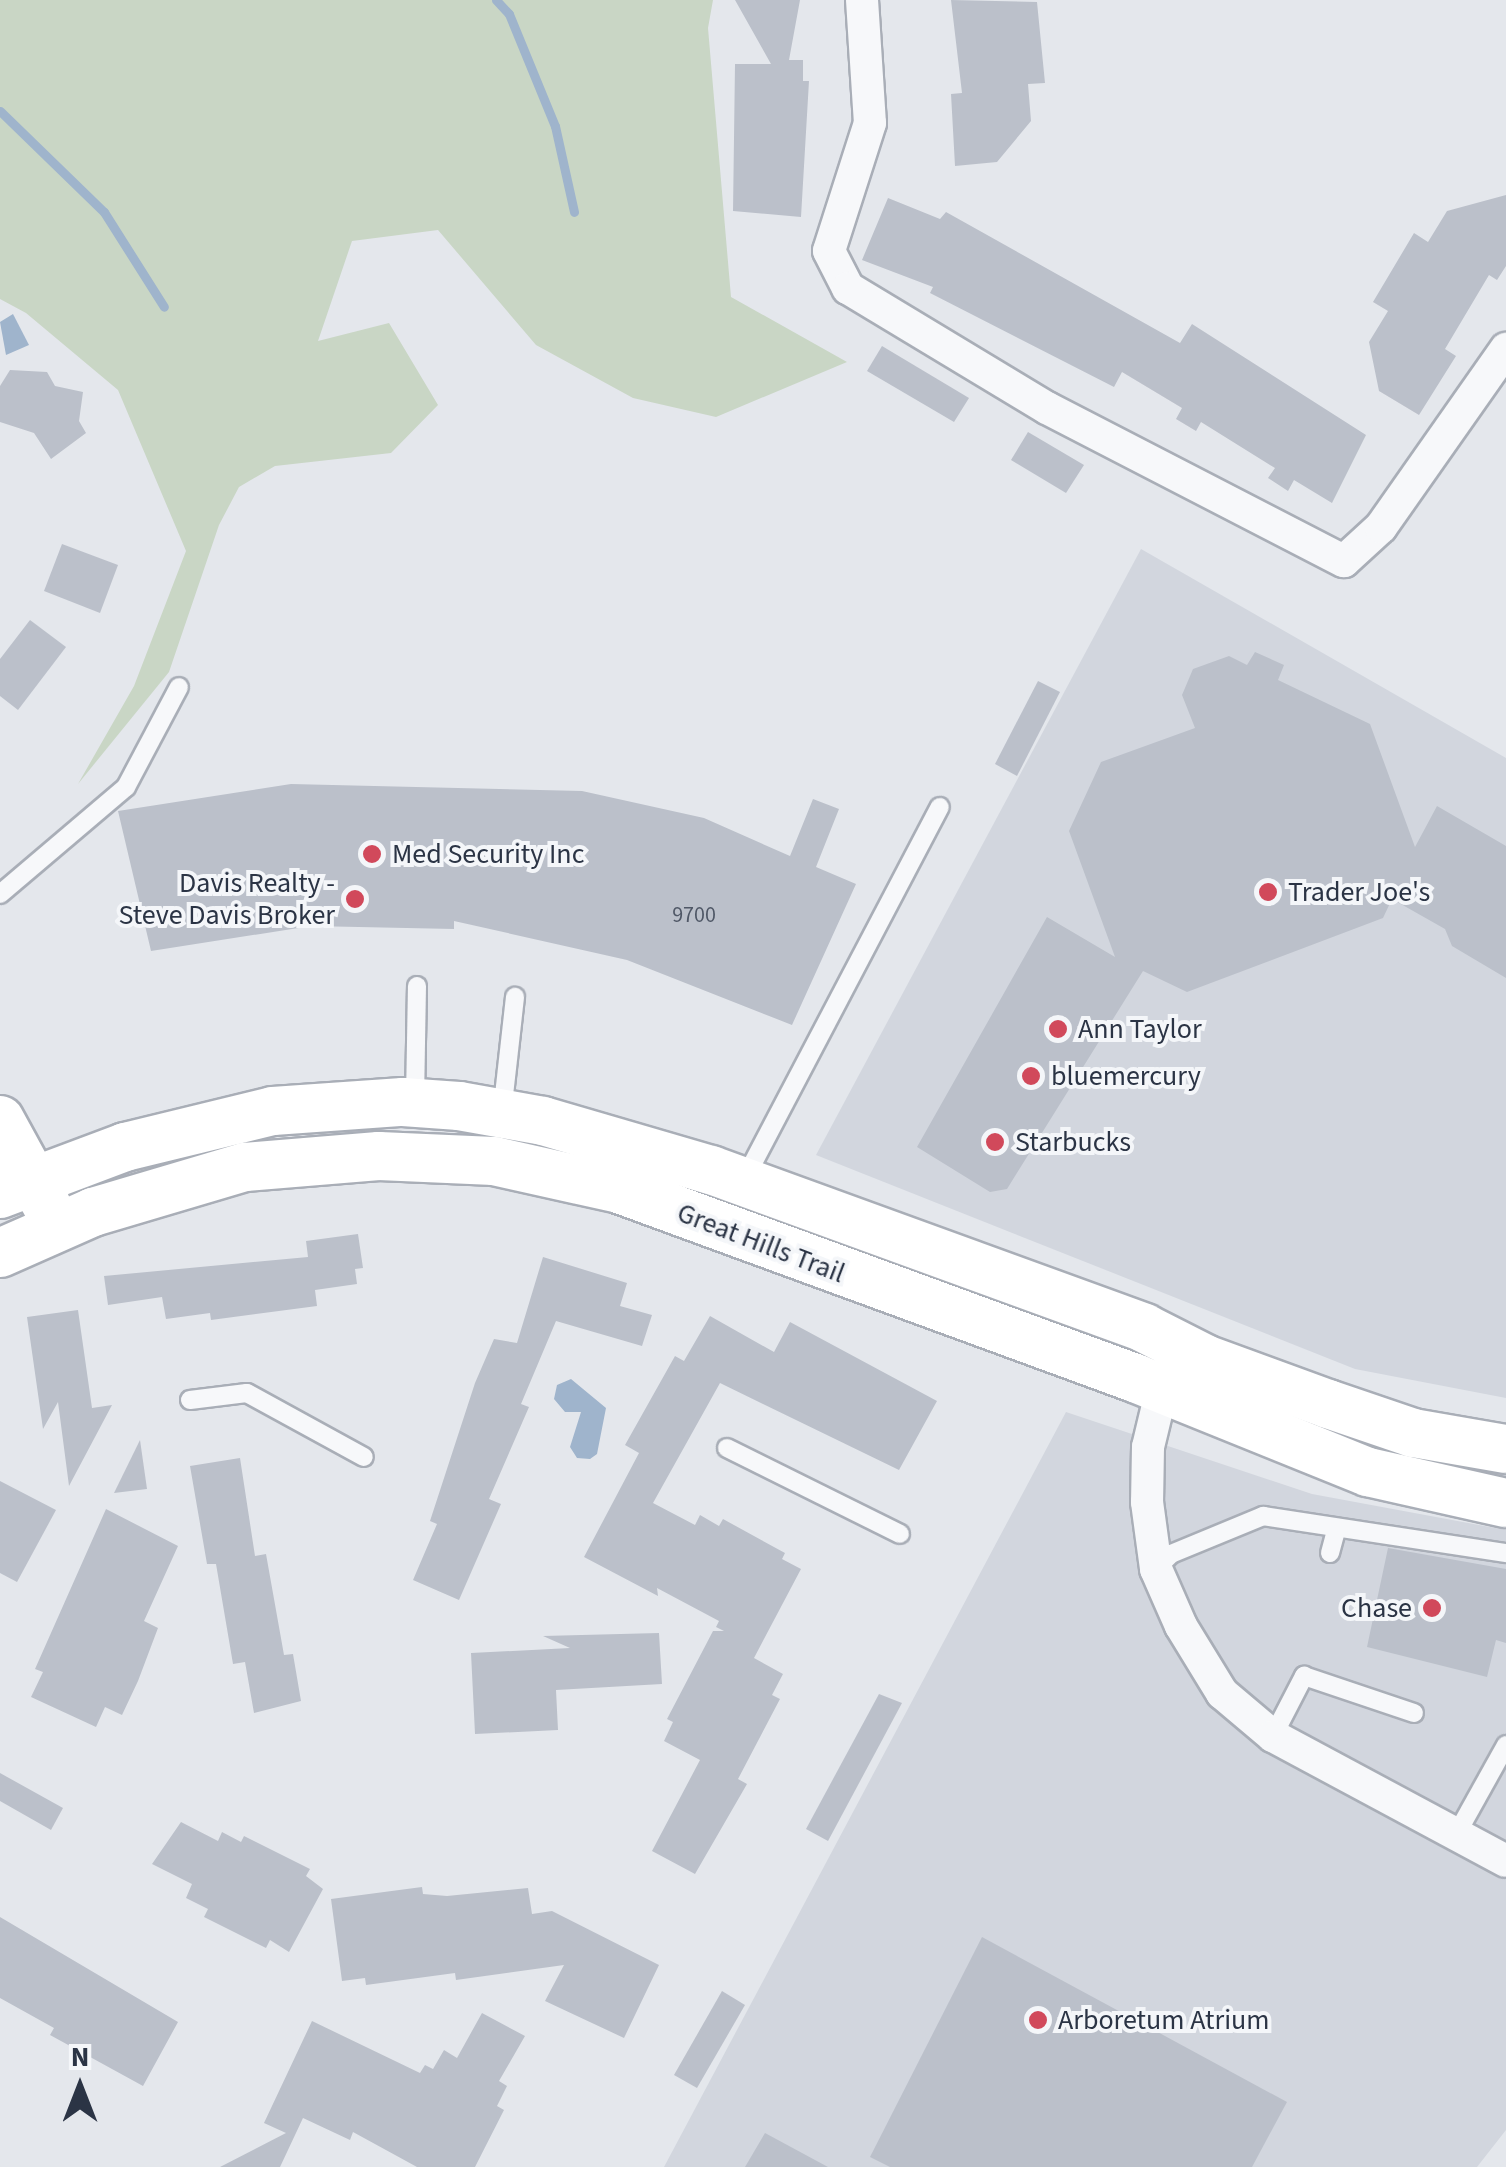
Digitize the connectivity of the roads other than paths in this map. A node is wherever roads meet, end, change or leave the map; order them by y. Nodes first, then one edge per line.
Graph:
1 (862, 0) edge
2 (1506, 349) edge
3 (179, 687) dead end
4 (940, 807) dead end
5 (0, 894) edge
6 (418, 986) dead end
7 (515, 997) dead end
8 (459, 1107) junction
9 (0, 1120) edge
10 (455, 1158) junction
11 (744, 1182) junction
12 (16, 1186) edge
13 (58, 1227) junction
14 (0, 1253) edge
15 (1172, 1343) junction
16 (1162, 1390) junction
17 (190, 1400) dead end
18 (727, 1448) dead end
19 (1506, 1449) edge
20 (364, 1457) dead end
21 (1506, 1504) edge
22 (1336, 1530) junction
23 (900, 1534) dead end
24 (1330, 1553) dead end
25 (1506, 1553) edge
26 (1156, 1569) junction
27 (1414, 1713) dead end
28 (1274, 1736) junction
29 (1506, 1745) edge
30 (1456, 1835) junction
31 (1506, 1861) edge

1 - 2 street
3 - 5 lane
4 - 11 lane
6 - 8 lane
7 - 8 lane
8 - 10 street
8 - 11 street, Great Hills Trail
8 - 12 street, Great Hills Trail
9 - 12 street
10 - 13 street, Great Hills Trail
10 - 16 street, Great Hills Trail
11 - 15 street, Great Hills Trail
12 - 13 street
13 - 14 street, Great Hills Trail
15 - 16 street
15 - 19 street, Great Hills Trail
16 - 21 street, Great Hills Trail
16 - 26 street
17 - 20 lane
18 - 23 lane
22 - 24 lane
22 - 25 lane
22 - 26 lane
26 - 28 street
27 - 28 lane
28 - 30 street
29 - 30 lane
30 - 31 street

